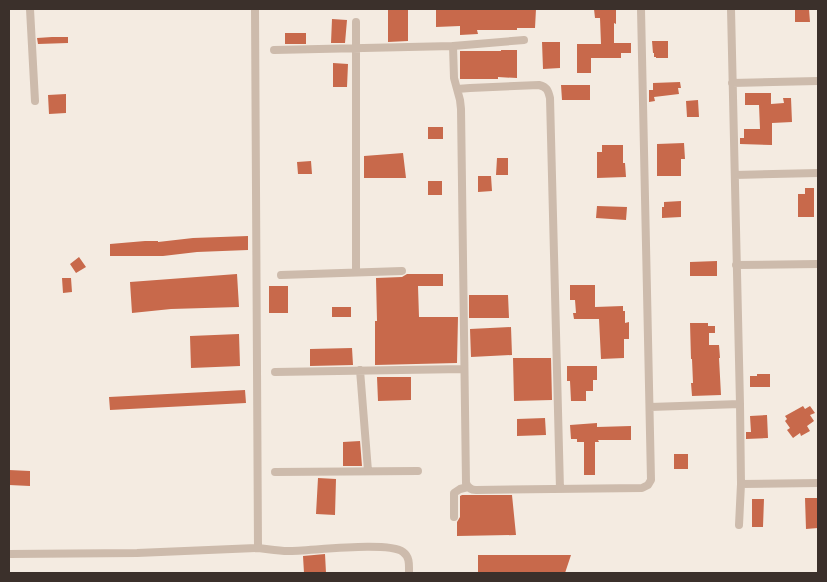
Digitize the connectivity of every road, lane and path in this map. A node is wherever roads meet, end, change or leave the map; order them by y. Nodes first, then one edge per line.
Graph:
1 (30, 9) edge
2 (255, 9) edge
3 (640, 9) edge
4 (730, 9) edge
5 (356, 22) dead end
6 (524, 40) dead end
7 (454, 46) junction
8 (356, 48) junction
9 (274, 50) dead end
10 (818, 81) edge
11 (732, 83) junction
12 (457, 89) junction
13 (35, 101) dead end
14 (818, 173) edge
15 (735, 174) junction
16 (818, 264) edge
17 (736, 265) junction
18 (402, 271) dead end
19 (356, 272) junction
20 (281, 275) dead end
21 (464, 369) junction
22 (360, 370) junction
23 (275, 372) dead end
24 (740, 404) junction
25 (650, 407) junction
26 (368, 471) junction
27 (418, 471) dead end
28 (274, 472) dead end
29 (818, 483) edge
30 (740, 484) junction
31 (468, 487) junction
32 (560, 489) junction
33 (454, 517) dead end
34 (739, 525) dead end
35 (258, 548) junction
36 (9, 554) edge
37 (409, 573) edge

1 - 13 street
2 - 35 street
3 - 25 street
4 - 11 street
5 - 8 street
6 - 7 street
7 - 8 street
7 - 12 street
8 - 9 street
8 - 19 street
10 - 11 street
11 - 15 street
12 - 21 street
12 - 32 street
14 - 15 street
15 - 17 street
16 - 17 street
17 - 24 street
18 - 19 street
19 - 20 street
21 - 22 street
21 - 31 street
22 - 23 street
22 - 26 street
24 - 25 street
24 - 30 street
25 - 32 street
26 - 27 street
26 - 28 street
29 - 30 street
30 - 34 street
31 - 32 street
31 - 33 street
35 - 36 street
35 - 37 street

